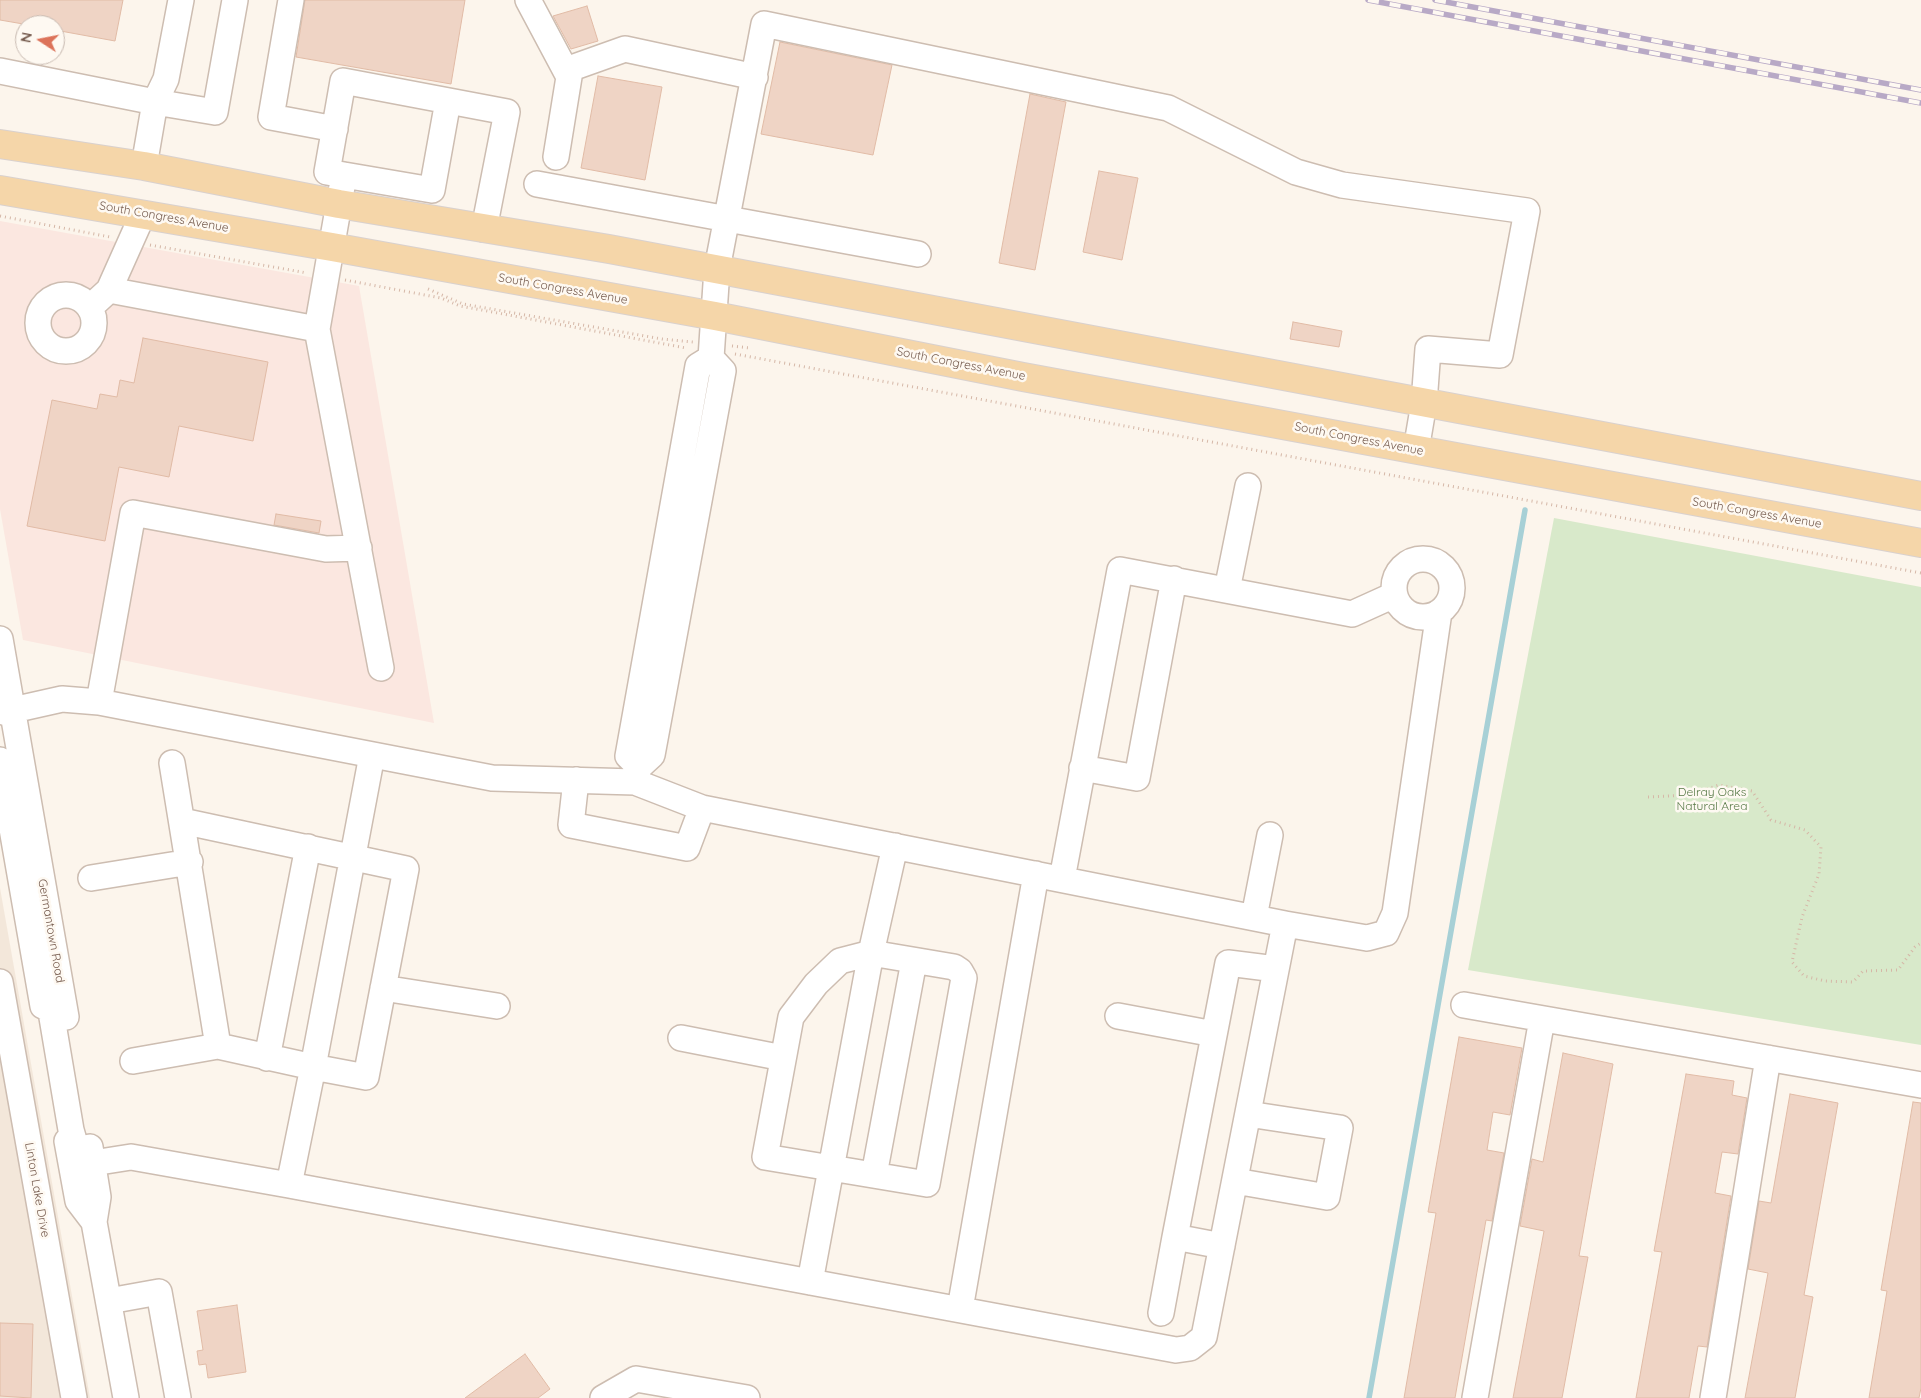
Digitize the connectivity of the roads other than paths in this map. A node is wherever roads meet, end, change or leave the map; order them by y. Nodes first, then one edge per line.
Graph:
1 (181, 0) edge
2 (235, 0) edge
3 (291, 0) edge
4 (528, 0) edge
5 (566, 70) junction
6 (0, 71) edge
7 (755, 77) junction
8 (448, 101) junction
9 (155, 102) junction
10 (335, 129) junction
11 (0, 144) edge
12 (556, 157) dead end
13 (144, 166) junction
14 (344, 175) junction
15 (537, 184) dead end
16 (0, 190) edge
17 (339, 204) junction
18 (143, 214) junction
19 (727, 220) junction
20 (484, 229) junction
21 (332, 246) junction
22 (918, 254) dead end
23 (717, 269) junction
24 (109, 290) junction
25 (90, 307) dead end
26 (715, 316) junction
27 (317, 329) junction
28 (711, 351) junction
29 (1424, 403) junction
30 (1416, 450) junction
31 (681, 458) junction
32 (706, 462) junction
33 (1248, 486) dead end
34 (1921, 496) edge
35 (1921, 543) edge
36 (358, 548) junction
37 (1174, 579) junction
38 (660, 580) junction
39 (684, 583) junction
40 (1227, 590) junction
41 (1394, 594) junction
42 (1438, 612) junction
43 (0, 639) edge
44 (382, 668) dead end
45 (99, 702) junction
46 (637, 703) junction
47 (661, 707) junction
48 (7, 709) edge
49 (372, 755) junction
50 (0, 760) edge
51 (172, 763) dead end
52 (1082, 768) junction
53 (637, 775) junction
54 (576, 780) junction
55 (702, 808) junction
56 (182, 821) junction
57 (1270, 835) dead end
58 (895, 846) junction
59 (308, 847) junction
60 (352, 857) junction
61 (190, 862) junction
62 (1036, 874) junction
63 (92, 878) dead end
64 (1062, 879) junction
65 (1254, 917) junction
66 (1285, 924) junction
67 (871, 954) junction
68 (914, 961) junction
69 (1276, 969) junction
70 (0, 982) edge
71 (383, 988) junction
72 (41, 991) junction
73 (1464, 1005) dead end
74 (497, 1006) dead end
75 (1118, 1016) dead end
76 (1542, 1019) junction
77 (1214, 1034) junction
78 (681, 1038) dead end
79 (218, 1046) junction
80 (267, 1058) junction
81 (783, 1058) junction
82 (1768, 1058) junction
83 (133, 1061) dead end
84 (313, 1067) junction
85 (1921, 1085) edge
86 (1248, 1114) junction
87 (93, 1163) junction
88 (830, 1168) junction
89 (874, 1175) junction
90 (1235, 1181) junction
91 (289, 1185) junction
92 (94, 1222) junction
93 (1175, 1237) junction
94 (1222, 1246) junction
95 (810, 1282) junction
96 (109, 1301) junction
97 (960, 1309) junction
98 (1161, 1313) dead end
99 (74, 1398) edge
100 (126, 1398) edge
101 (178, 1398) edge
102 (603, 1398) edge
103 (747, 1398) edge
104 (1475, 1398) edge
105 (1714, 1398) edge

1 - 9 street
2 - 9 street
3 - 10 street
4 - 5 street
5 - 7 street
5 - 12 street
6 - 9 street
7 - 19 street
7 - 29 street
8 - 10 street
8 - 14 street
8 - 20 street
9 - 13 street
10 - 14 street
11 - 13 main road
13 - 17 main road
14 - 17 street
15 - 19 street
16 - 18 main road, South Congress Avenue
17 - 20 main road
17 - 21 street
18 - 21 main road, South Congress Avenue
18 - 24 street
19 - 22 street
19 - 23 street
20 - 23 main road
21 - 26 main road, South Congress Avenue
21 - 27 street
23 - 26 street
23 - 29 main road
24 - 25 street
24 - 27 street
26 - 28 street
26 - 30 main road, South Congress Avenue
27 - 36 street
28 - 31 street
28 - 32 street
29 - 30 street
29 - 34 main road
30 - 35 main road, South Congress Avenue
31 - 32 street
31 - 38 street
32 - 39 street
33 - 40 street
36 - 44 street
36 - 45 street
37 - 40 street
37 - 52 street
37 - 52 street
38 - 39 street
38 - 46 street
39 - 47 street
40 - 41 street
41 - 42 street
41 - 42 street
42 - 66 street
43 - 48 street, Germantown Road
45 - 48 street
45 - 49 street
46 - 47 street
46 - 53 street
47 - 53 street
48 - 87 street, Germantown Road
49 - 54 street
49 - 60 street
50 - 72 street, Germantown Road
51 - 56 street
52 - 64 street
53 - 54 street
53 - 55 street
54 - 55 street
55 - 58 street
56 - 59 street
56 - 61 street
57 - 65 street
58 - 62 street
58 - 67 street
59 - 60 street
59 - 80 street
60 - 71 street
60 - 84 street
61 - 63 street
61 - 79 street
62 - 64 street
62 - 97 street
64 - 65 street
65 - 66 street
66 - 69 street
67 - 68 street
67 - 81 street
67 - 88 street
68 - 89 street
68 - 89 street
69 - 77 street
69 - 86 street
70 - 99 street, Linton Lake Drive
71 - 74 street
71 - 84 street
72 - 87 street
72 - 92 street, Germantown Road
73 - 76 street
75 - 77 street
76 - 82 street
76 - 104 street
77 - 93 street
78 - 81 street
79 - 80 street
79 - 83 street
80 - 84 street
81 - 88 street
82 - 85 street
82 - 105 street
84 - 91 street
86 - 90 street
86 - 90 street
87 - 91 street
87 - 92 street, Germantown Road
88 - 89 street
88 - 95 street
90 - 94 street
91 - 95 street
92 - 96 street, Germantown Road
93 - 94 street
93 - 98 street
94 - 97 street
95 - 97 street
96 - 100 street, Germantown Road
96 - 101 street
102 - 103 street

